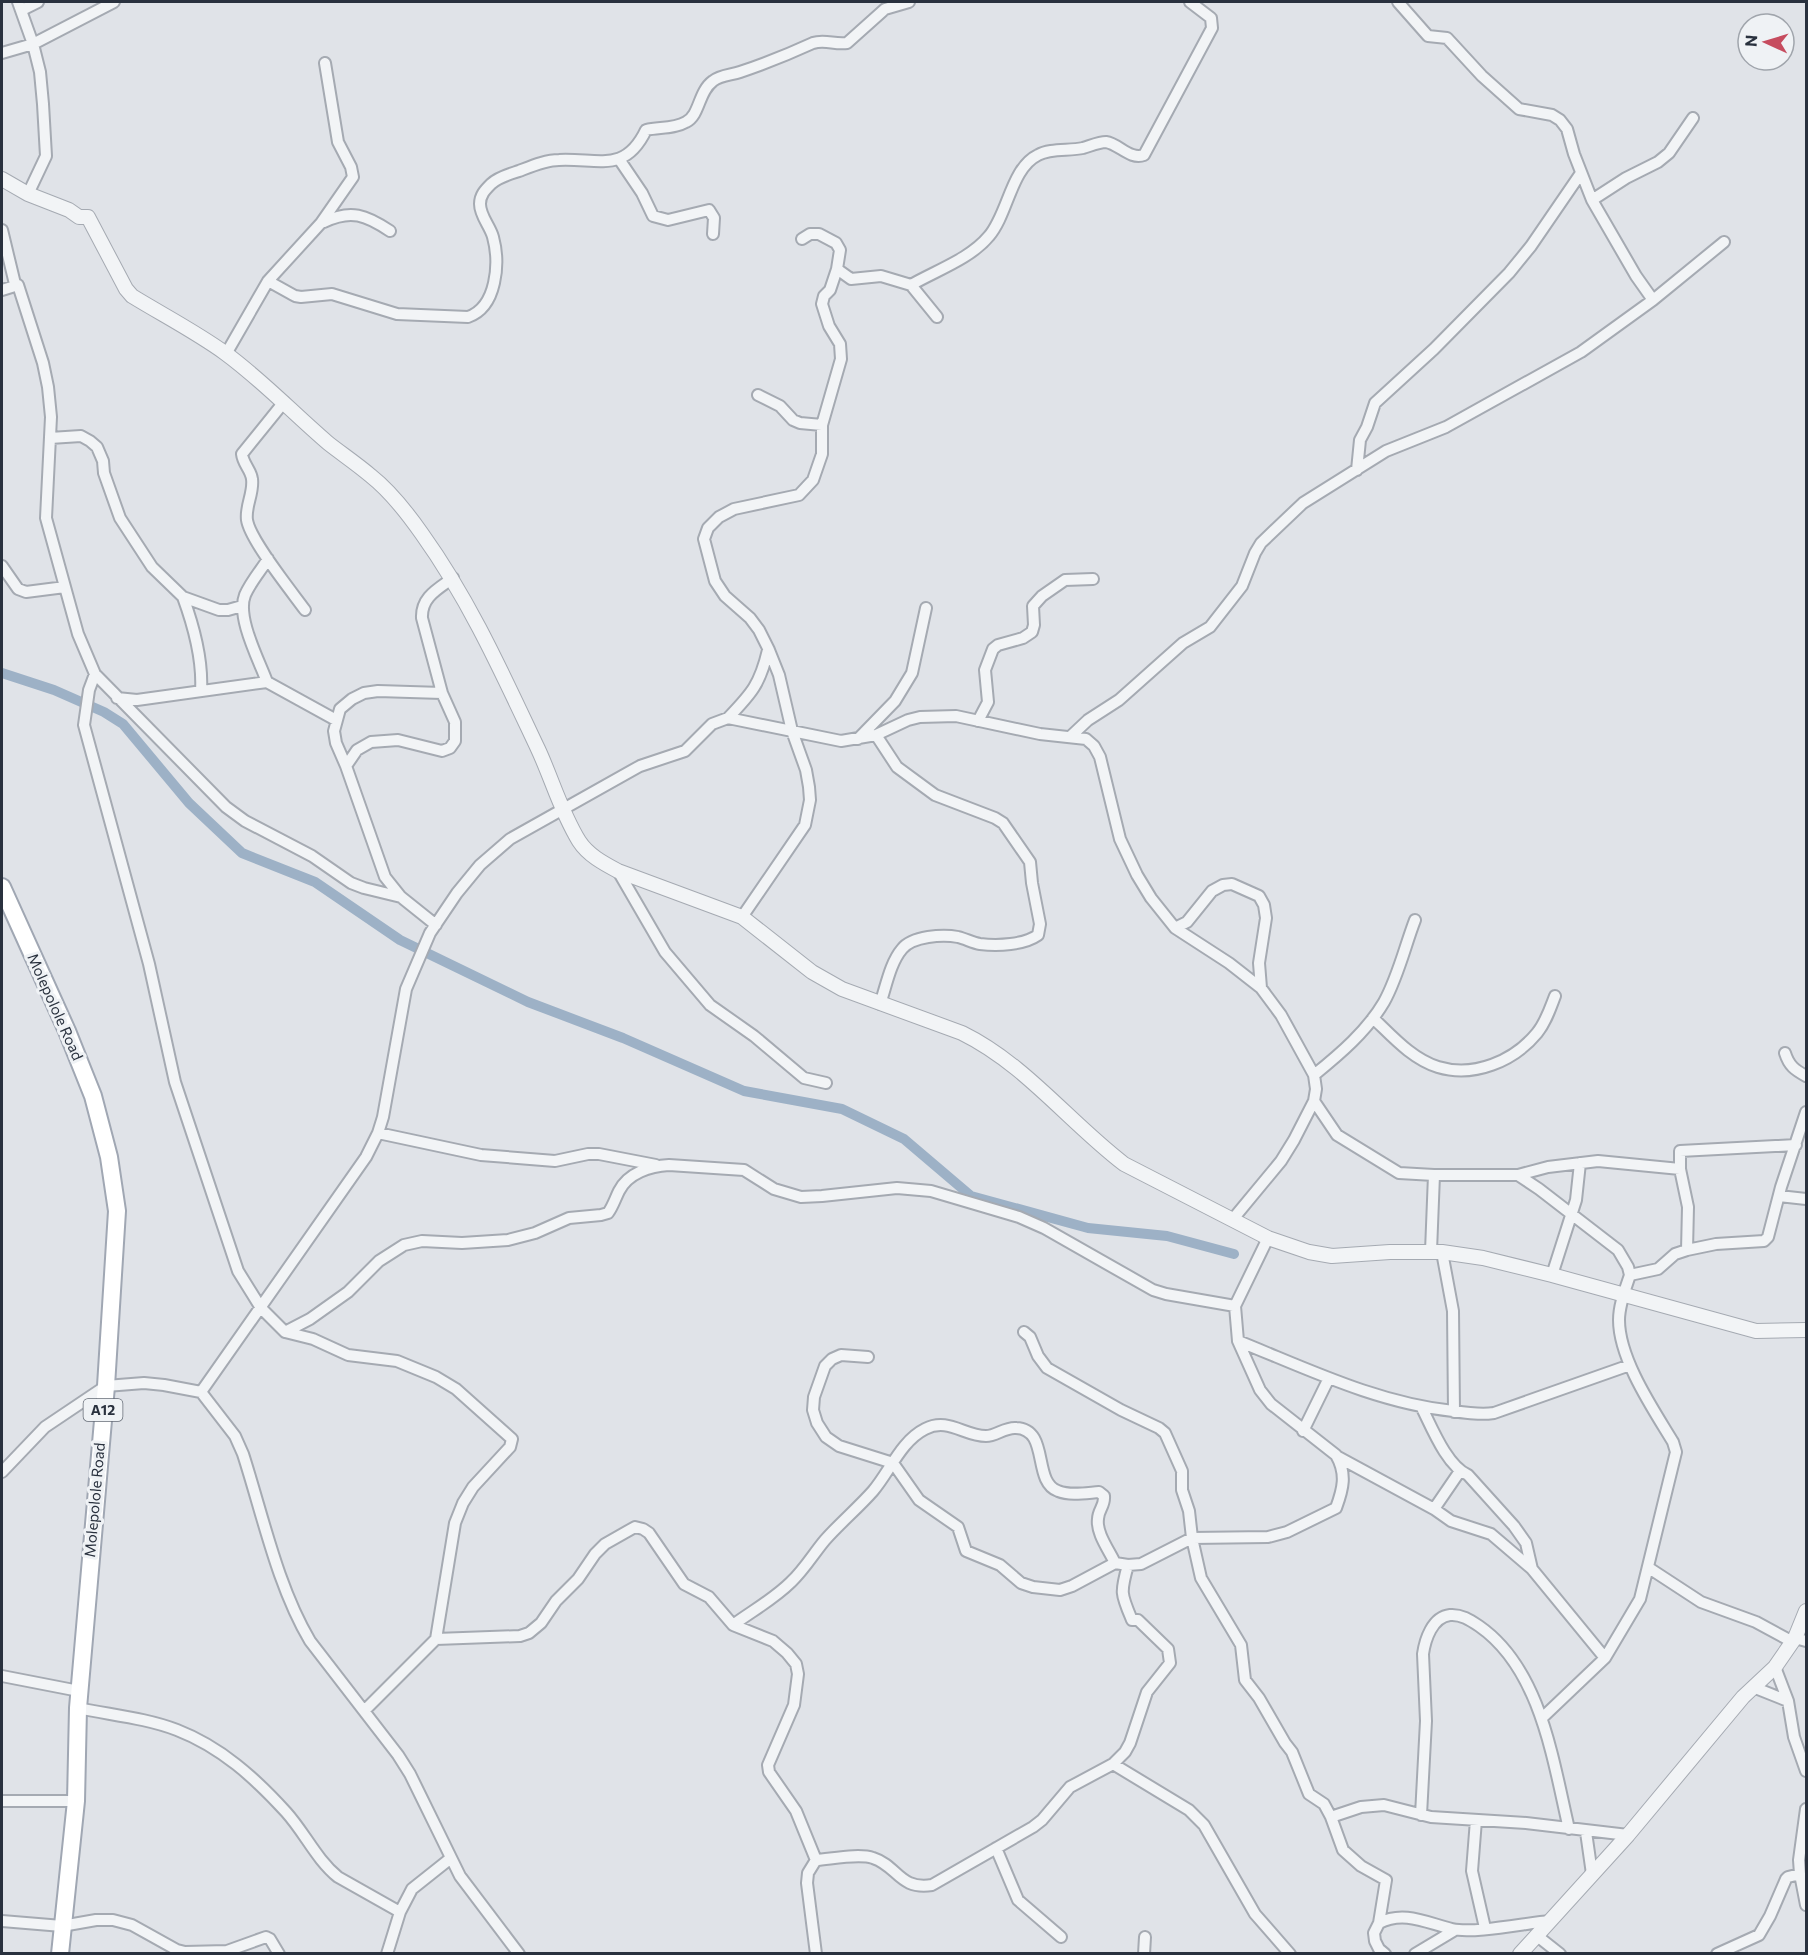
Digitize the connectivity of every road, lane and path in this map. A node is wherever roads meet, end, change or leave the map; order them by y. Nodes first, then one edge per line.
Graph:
1 (38, 2) edge
2 (114, 2) edge
3 (909, 2) edge
4 (1190, 2) edge
5 (1398, 2) edge
6 (20, 6) edge
7 (33, 44) junction
8 (2, 53) edge
9 (325, 63) dead end
10 (1694, 118) dead end
11 (619, 159) junction
12 (1581, 173) junction
13 (2, 179) edge
14 (28, 194) junction
15 (1592, 200) junction
16 (321, 223) junction
17 (2, 230) edge
18 (390, 231) dead end
19 (713, 234) dead end
20 (802, 239) dead end
21 (1724, 242) dead end
22 (837, 269) junction
23 (268, 281) junction
24 (18, 285) junction
25 (911, 285) junction
26 (2, 290) edge
27 (1653, 300) junction
28 (937, 317) dead end
29 (226, 354) junction
30 (758, 395) dead end
31 (284, 402) junction
32 (822, 425) junction
33 (50, 438) junction
34 (1357, 470) junction
35 (268, 559) junction
36 (2, 566) edge
37 (453, 578) junction
38 (1093, 579) dead end
39 (64, 587) junction
40 (183, 597) junction
41 (242, 606) junction
42 (926, 608) dead end
43 (305, 610) dead end
44 (769, 650) junction
45 (95, 674) junction
46 (267, 682) junction
47 (201, 691) junction
48 (442, 693) junction
49 (117, 698) junction
50 (728, 718) junction
51 (336, 720) junction
52 (978, 721) junction
53 (792, 731) junction
54 (876, 735) junction
55 (1071, 736) junction
56 (858, 739) junction
57 (346, 766) junction
58 (562, 808) junction
59 (618, 871) junction
60 (2, 887) edge
61 (400, 897) junction
62 (742, 917) junction
63 (1415, 920) dead end
64 (1175, 928) junction
65 (433, 929) junction
66 (1261, 988) junction
67 (1555, 996) dead end
68 (880, 1004) junction
69 (1373, 1018) junction
70 (1785, 1053) dead end
71 (1314, 1075) junction
72 (1806, 1076) edge
73 (826, 1083) dead end
74 (1314, 1101) junction
75 (1806, 1112) edge
76 (1804, 1128) edge
77 (378, 1133) junction
78 (1796, 1145) junction
79 (1580, 1163) junction
80 (656, 1165) junction
81 (1680, 1169) junction
82 (1434, 1175) junction
83 (1518, 1175) junction
84 (1779, 1196) junction
85 (1806, 1199) edge
86 (1572, 1216) junction
87 (1233, 1219) junction
88 (1268, 1238) junction
89 (1687, 1250) junction
90 (1436, 1251) junction
91 (1552, 1275) junction
92 (1630, 1275) junction
93 (1623, 1295) junction
94 (1235, 1305) junction
95 (261, 1308) junction
96 (1806, 1330) edge
97 (285, 1332) junction
98 (1024, 1332) dead end
99 (1238, 1341) junction
100 (867, 1357) dead end
101 (1630, 1365) junction
102 (1329, 1378) junction
103 (106, 1386) junction
104 (201, 1392) junction
105 (1422, 1408) junction
106 (1454, 1412) junction
107 (1303, 1431) junction
108 (1335, 1455) junction
109 (893, 1463) junction
110 (1460, 1471) junction
111 (2, 1472) edge
112 (1434, 1509) junction
113 (1192, 1538) junction
114 (1115, 1563) junction
115 (1128, 1565) junction
116 (1648, 1568) junction
117 (1532, 1569) junction
118 (1806, 1611) edge
119 (733, 1625) junction
120 (436, 1639) junction
121 (1801, 1639) edge
122 (1605, 1658) junction
123 (1775, 1667) junction
124 (2, 1676) edge
125 (1753, 1687) junction
126 (80, 1691) junction
127 (1788, 1701) junction
128 (78, 1708) junction
129 (365, 1710) junction
130 (1542, 1718) junction
131 (1113, 1764) junction
132 (1806, 1771) edge
133 (2, 1801) edge
134 (76, 1801) junction
135 (1421, 1815) junction
136 (1806, 1816) edge
137 (1331, 1817) junction
138 (1476, 1820) junction
139 (1569, 1828) junction
140 (1586, 1832) junction
141 (1628, 1835) junction
142 (996, 1848) junction
143 (451, 1858) junction
144 (816, 1860) junction
145 (1592, 1874) junction
146 (1800, 1874) junction
147 (1806, 1905) edge
148 (400, 1912) junction
149 (1551, 1921) junction
150 (2, 1922) edge
151 (1379, 1923) junction
152 (62, 1926) junction
153 (1485, 1928) junction
154 (1455, 1930) junction
155 (1536, 1935) junction
156 (1061, 1937) dead end
157 (1145, 1937) dead end
158 (60, 1953) edge
159 (279, 1953) edge
160 (387, 1953) edge
161 (519, 1953) edge
162 (816, 1953) edge
163 (1144, 1953) edge
164 (1290, 1953) edge
165 (1385, 1953) edge
166 (1415, 1953) edge
167 (1520, 1953) edge
168 (1560, 1953) edge
169 (1717, 1953) edge

1 - 6 street
2 - 7 street
3 - 11 street
4 - 25 street
5 - 12 street
6 - 7 street
7 - 8 street
7 - 14 street
9 - 16 street
10 - 15 street
11 - 19 street
11 - 23 street
12 - 15 street
12 - 34 street
13 - 14 street
14 - 29 street
15 - 27 street
16 - 18 street
16 - 23 street
17 - 24 street
20 - 22 street
21 - 27 street
22 - 25 street
22 - 32 street
23 - 29 street
24 - 26 street
24 - 33 street
25 - 28 street
27 - 34 street
29 - 31 street
30 - 32 street
31 - 35 street
31 - 37 street
32 - 44 street
33 - 39 street
33 - 40 street
34 - 55 street
35 - 41 street
35 - 43 street
36 - 39 street
37 - 48 street
37 - 58 street
38 - 52 street
39 - 45 street
40 - 41 street
40 - 47 street
41 - 46 street
42 - 56 street
44 - 50 street
44 - 53 street
45 - 49 street
45 - 95 street
46 - 47 street
46 - 51 street
47 - 49 street
48 - 51 street
48 - 57 street
49 - 61 street
50 - 53 street
50 - 58 street
51 - 57 street
52 - 54 street
52 - 55 street
53 - 56 street
53 - 62 street
54 - 56 street
54 - 68 street
55 - 64 street
57 - 61 street
58 - 59 street
58 - 65 street
59 - 62 street
59 - 73 street
60 - 103 main road, Molepolole Road / A12
61 - 65 street
62 - 68 street
63 - 69 street
64 - 66 street
64 - 66 street
65 - 77 street
66 - 71 street
67 - 69 street
68 - 87 street
69 - 71 street
70 - 72 street
71 - 74 street
74 - 82 street
74 - 87 street
75 - 76 street
76 - 78 street
77 - 80 street
77 - 95 street
78 - 81 street
78 - 84 street
79 - 81 street
79 - 83 street
79 - 86 street
80 - 94 street
80 - 97 street
81 - 89 street
82 - 83 street
82 - 90 street
83 - 86 street
84 - 85 street
84 - 89 street
86 - 91 street
86 - 92 street
87 - 88 street
88 - 90 street
88 - 94 street
89 - 92 street
90 - 91 street
90 - 106 street
91 - 93 street
92 - 93 street
93 - 96 street
93 - 101 street
94 - 99 street
95 - 97 street
95 - 104 street
97 - 120 street
98 - 113 street
99 - 102 street
99 - 107 street
100 - 109 street
101 - 106 street
101 - 116 street
102 - 105 street
102 - 107 street
103 - 104 street
103 - 111 street
103 - 126 main road, Molepolole Road / A12
104 - 129 street
105 - 106 street
105 - 110 street
107 - 108 street
108 - 112 street
108 - 113 street
109 - 114 street
109 - 114 street
109 - 119 street
110 - 112 street
110 - 117 street
112 - 117 street
113 - 115 street
113 - 137 street
114 - 115 street
115 - 131 street
116 - 121 street
116 - 122 street
117 - 122 street
118 - 121 street
119 - 120 street
119 - 144 street
120 - 129 street
121 - 123 street
122 - 130 street
123 - 125 street
123 - 127 street
124 - 126 street
125 - 127 street
125 - 141 street
126 - 128 main road, Molepolole Road / A12
127 - 132 street
128 - 134 main road, Molepolole Road / A12
128 - 148 street
129 - 143 street
130 - 135 street
130 - 139 street
131 - 142 street
131 - 164 street
133 - 134 street
134 - 152 main road, Molepolole Road / A12
135 - 137 street
135 - 138 street
136 - 146 street
137 - 151 street
138 - 139 street
138 - 153 street
139 - 140 street
140 - 141 street
140 - 145 street
141 - 145 street
142 - 144 street
142 - 156 street
143 - 148 street
143 - 161 street
144 - 162 street
145 - 149 street
146 - 147 street
146 - 169 street
148 - 160 street
149 - 153 street
149 - 155 street
150 - 152 street
151 - 154 street
151 - 165 street
152 - 158 main road, Molepolole Road / A12
152 - 159 street
153 - 154 street
154 - 166 street
155 - 167 street
155 - 168 street
157 - 163 street

